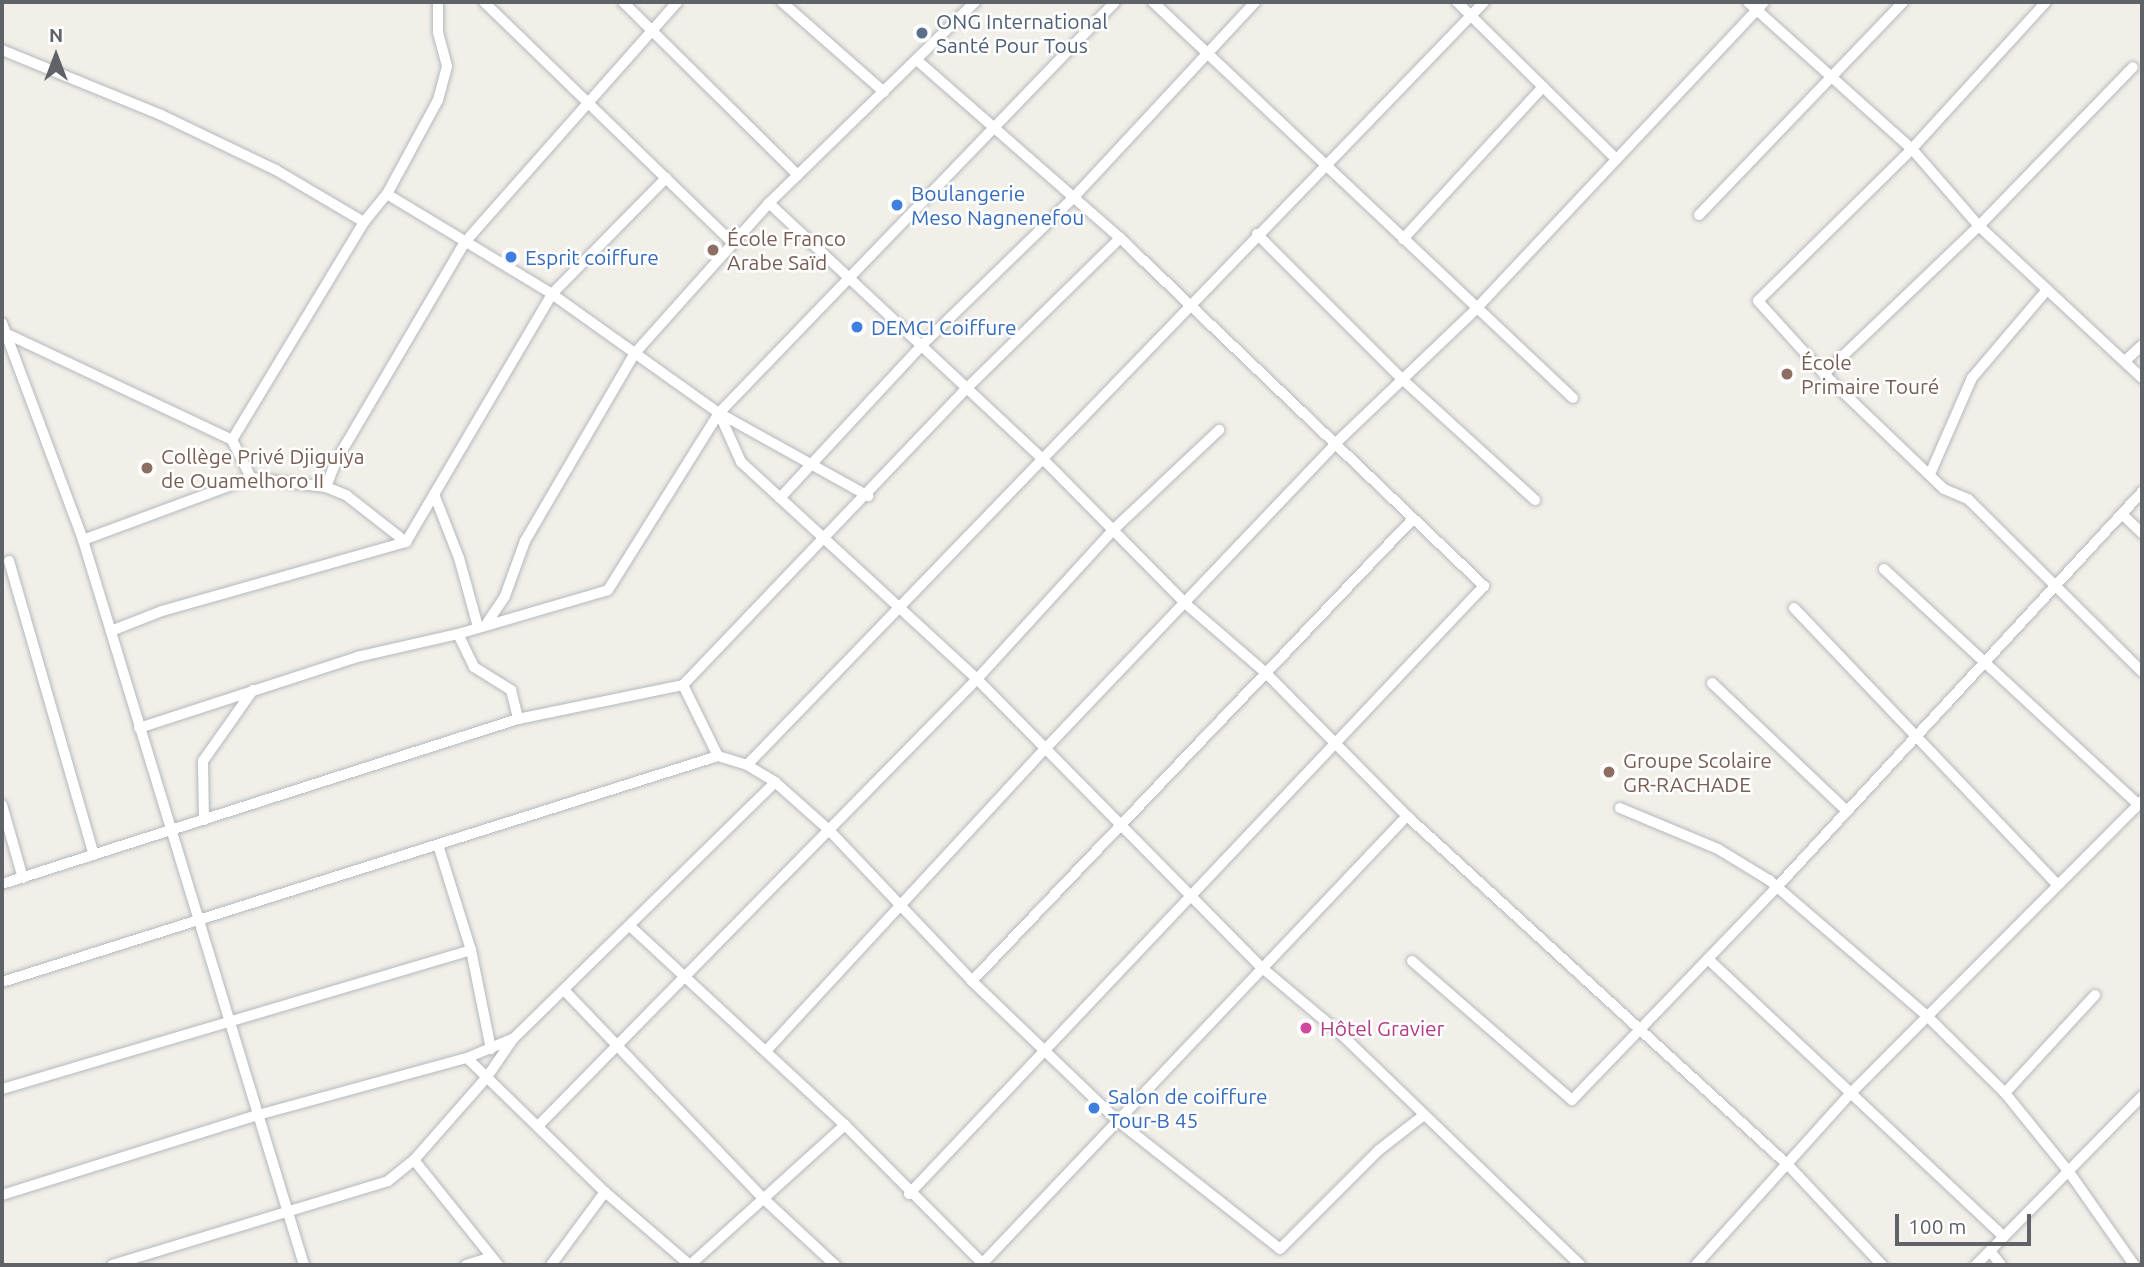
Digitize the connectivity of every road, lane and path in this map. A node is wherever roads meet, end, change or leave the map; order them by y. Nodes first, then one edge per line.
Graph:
1 (438, 2) edge
2 (484, 2) edge
3 (623, 2) edge
4 (677, 2) edge
5 (782, 2) edge
6 (975, 2) edge
7 (1115, 2) edge
8 (1153, 2) edge
9 (1255, 2) edge
10 (1457, 2) edge
11 (1484, 2) edge
12 (1748, 2) edge
13 (1764, 2) edge
14 (1903, 2) edge
15 (2046, 2) edge
16 (1756, 10) junction
17 (1471, 15) junction
18 (650, 29) junction
19 (2, 50) edge
20 (1207, 52) junction
21 (917, 60) junction
22 (2133, 66) dead end
23 (1830, 75) junction
24 (1543, 87) junction
25 (884, 92) junction
26 (586, 100) junction
27 (992, 125) junction
28 (1912, 149) junction
29 (1616, 159) junction
30 (1325, 162) junction
31 (798, 175) junction
32 (666, 178) junction
33 (387, 194) junction
34 (1074, 197) junction
35 (769, 203) junction
36 (1699, 215) dead end
37 (364, 222) junction
38 (1979, 226) junction
39 (1257, 234) junction
40 (1120, 237) junction
41 (1403, 239) junction
42 (465, 242) junction
43 (733, 243) junction
44 (850, 275) junction
45 (2047, 290) junction
46 (552, 294) junction
47 (1191, 304) junction
48 (1475, 310) junction
49 (2, 323) edge
50 (4, 333) edge
51 (923, 344) junction
52 (2142, 345) edge
53 (635, 353) junction
54 (2125, 361) junction
55 (1824, 374) junction
56 (2142, 378) edge
57 (1402, 379) junction
58 (968, 387) junction
59 (1573, 398) dead end
60 (719, 413) junction
61 (1219, 430) dead end
62 (232, 440) junction
63 (1337, 442) junction
64 (1043, 459) junction
65 (814, 462) junction
66 (1930, 474) junction
67 (251, 478) junction
68 (326, 487) junction
69 (2142, 492) edge
70 (434, 494) junction
71 (868, 496) junction
72 (780, 498) junction
73 (1535, 500) dead end
74 (2122, 514) junction
75 (1412, 520) junction
76 (1113, 530) junction
77 (2142, 533) edge
78 (83, 540) junction
79 (826, 540) junction
80 (406, 542) junction
81 (9, 561) dead end
82 (1884, 569) dead end
83 (2055, 587) junction
84 (1186, 604) junction
85 (1794, 608) dead end
86 (900, 609) junction
87 (482, 625) junction
88 (111, 631) junction
89 (458, 634) junction
90 (1985, 661) junction
91 (2142, 672) edge
92 (1266, 673) junction
93 (977, 679) junction
94 (1712, 683) dead end
95 (683, 685) junction
96 (254, 688) junction
97 (518, 719) junction
98 (139, 728) junction
99 (1915, 736) junction
100 (1335, 743) junction
101 (1046, 748) junction
102 (718, 756) junction
103 (747, 765) junction
104 (775, 782) junction
105 (2140, 803) edge
106 (2, 805) edge
107 (1620, 808) dead end
108 (1847, 810) junction
109 (1407, 816) junction
110 (204, 820) junction
111 (1121, 822) junction
112 (828, 830) junction
113 (169, 831) junction
114 (439, 848) junction
115 (94, 855) junction
116 (23, 878) junction
117 (2056, 883) junction
118 (2, 884) edge
119 (1777, 887) junction
120 (1191, 894) junction
121 (901, 902) junction
122 (198, 920) junction
123 (630, 926) junction
124 (471, 950) junction
125 (1708, 959) junction
126 (1412, 961) dead end
127 (1261, 967) junction
128 (685, 976) junction
129 (972, 981) junction
130 (2, 982) edge
131 (565, 991) junction
132 (2095, 995) dead end
133 (1926, 1015) junction
134 (229, 1021) junction
135 (1640, 1029) junction
136 (513, 1039) junction
137 (616, 1047) junction
138 (491, 1049) junction
139 (1042, 1049) junction
140 (766, 1051) junction
141 (467, 1058) junction
142 (487, 1077) junction
143 (2, 1089) edge
144 (1853, 1092) junction
145 (2005, 1093) junction
146 (2140, 1103) edge
147 (258, 1115) junction
148 (1424, 1115) junction
149 (1118, 1121) junction
150 (845, 1125) junction
151 (538, 1126) junction
152 (414, 1160) junction
153 (1789, 1166) junction
154 (2069, 1172) junction
155 (605, 1192) junction
156 (909, 1194) junction
157 (2, 1195) edge
158 (765, 1200) junction
159 (287, 1210) junction
160 (2004, 1237) junction
161 (1990, 1251) junction
162 (495, 1261) edge
163 (112, 1265) edge
164 (304, 1265) edge
165 (466, 1265) edge
166 (551, 1265) edge
167 (690, 1265) edge
168 (835, 1265) edge
169 (983, 1265) edge
170 (1580, 1265) edge
171 (1696, 1265) edge
172 (1882, 1265) edge
173 (1976, 1265) edge
174 (2001, 1265) edge
175 (2134, 1265) edge

1 - 33 street
2 - 26 street
3 - 18 street
4 - 18 street
5 - 25 street
6 - 21 street
7 - 27 street
8 - 20 street
9 - 20 street
10 - 17 street
11 - 17 street
12 - 16 street
13 - 16 street
14 - 23 street
15 - 28 street
16 - 23 street
16 - 29 street
17 - 24 street
17 - 30 street
18 - 26 street
18 - 31 street
19 - 37 street
20 - 30 street
20 - 34 street
21 - 25 street
21 - 27 street
22 - 38 street
23 - 28 street
23 - 36 street
24 - 29 street
24 - 41 street
25 - 31 street
26 - 32 street
26 - 42 street
27 - 34 street
27 - 44 street
28 - 38 street
28 - 55 street
29 - 48 street
30 - 39 street
30 - 41 street
31 - 35 street
32 - 43 street
32 - 46 street
33 - 37 street
33 - 42 street
34 - 40 street
34 - 51 street
35 - 43 street
35 - 44 street
37 - 62 street
38 - 45 street
38 - 55 street
39 - 47 street
39 - 57 street
40 - 47 street
40 - 58 street
41 - 48 street
42 - 46 street
42 - 68 street
43 - 53 street
44 - 51 street
44 - 60 street
45 - 54 street
45 - 66 street
46 - 53 street
46 - 70 street
47 - 63 street
47 - 64 street
48 - 57 street
48 - 59 street
49 - 50 street
50 - 62 street
50 - 78 street
51 - 58 street
51 - 65 street
52 - 54 street
53 - 60 street
53 - 87 street
54 - 56 street
55 - 66 street
57 - 63 street
57 - 73 street
58 - 64 street
58 - 71 street
60 - 65 street
60 - 72 street
60 - 87 street
61 - 76 street
62 - 67 street
63 - 75 street
63 - 84 street
64 - 76 street
64 - 86 street
65 - 71 street
65 - 72 street
66 - 83 street
67 - 68 street
67 - 78 street
68 - 80 street
69 - 74 street
70 - 80 street
70 - 87 street
71 - 79 street
72 - 79 street
74 - 77 street
74 - 83 street
75 - 92 street
75 - 100 street
76 - 84 street
76 - 93 street
78 - 88 street
79 - 86 street
79 - 95 street
80 - 88 street
81 - 115 street
82 - 90 street
83 - 90 street
83 - 91 street
84 - 92 street
84 - 101 street
85 - 99 street
86 - 93 street
86 - 103 street
87 - 89 street
88 - 98 street
89 - 96 street
89 - 97 street
90 - 99 street
90 - 105 street
92 - 100 street
92 - 111 street
93 - 101 street
93 - 112 street
94 - 108 street
95 - 97 street
95 - 102 street
96 - 98 street
96 - 110 street
97 - 110 street
98 - 113 street
99 - 108 street
99 - 117 street
100 - 109 street
100 - 120 street
101 - 111 street
101 - 121 street
102 - 103 street
102 - 114 street
103 - 104 street
104 - 112 street
104 - 123 street
105 - 117 street
106 - 116 street
107 - 119 street
108 - 119 street
109 - 127 street
109 - 135 street
110 - 113 street
111 - 120 street
111 - 129 street
112 - 121 street
112 - 128 street
113 - 115 street
113 - 122 street
114 - 122 street
114 - 124 street
115 - 116 street
116 - 118 street
117 - 133 street
119 - 125 street
119 - 133 street
120 - 127 street
120 - 139 street
121 - 129 street
121 - 140 street
122 - 130 street
122 - 134 street
123 - 128 street
123 - 131 street
124 - 134 street
124 - 138 street
125 - 135 street
125 - 144 street
126 - 135 street
127 - 148 street
127 - 149 street
128 - 137 street
128 - 140 street
129 - 139 street
131 - 136 street
131 - 137 street
132 - 145 street
133 - 144 street
133 - 145 street
134 - 143 street
134 - 147 street
135 - 153 street
136 - 138 street
136 - 142 street
137 - 151 street
137 - 158 street
138 - 141 street
139 - 149 street
139 - 156 street
140 - 150 street
141 - 142 street
141 - 147 street
142 - 151 street
142 - 152 street
144 - 153 street
144 - 160 street
145 - 154 street
146 - 154 street
147 - 157 street
147 - 159 street
148 - 149 street
148 - 170 street
149 - 169 street
150 - 156 street
150 - 158 street
151 - 155 street
152 - 159 street
152 - 162 street
153 - 171 street
153 - 172 street
154 - 160 street
154 - 175 street
155 - 166 street
155 - 167 street
156 - 169 street
158 - 167 street
158 - 168 street
159 - 163 street
159 - 164 street
160 - 161 street
161 - 173 street
161 - 174 street
162 - 165 street

